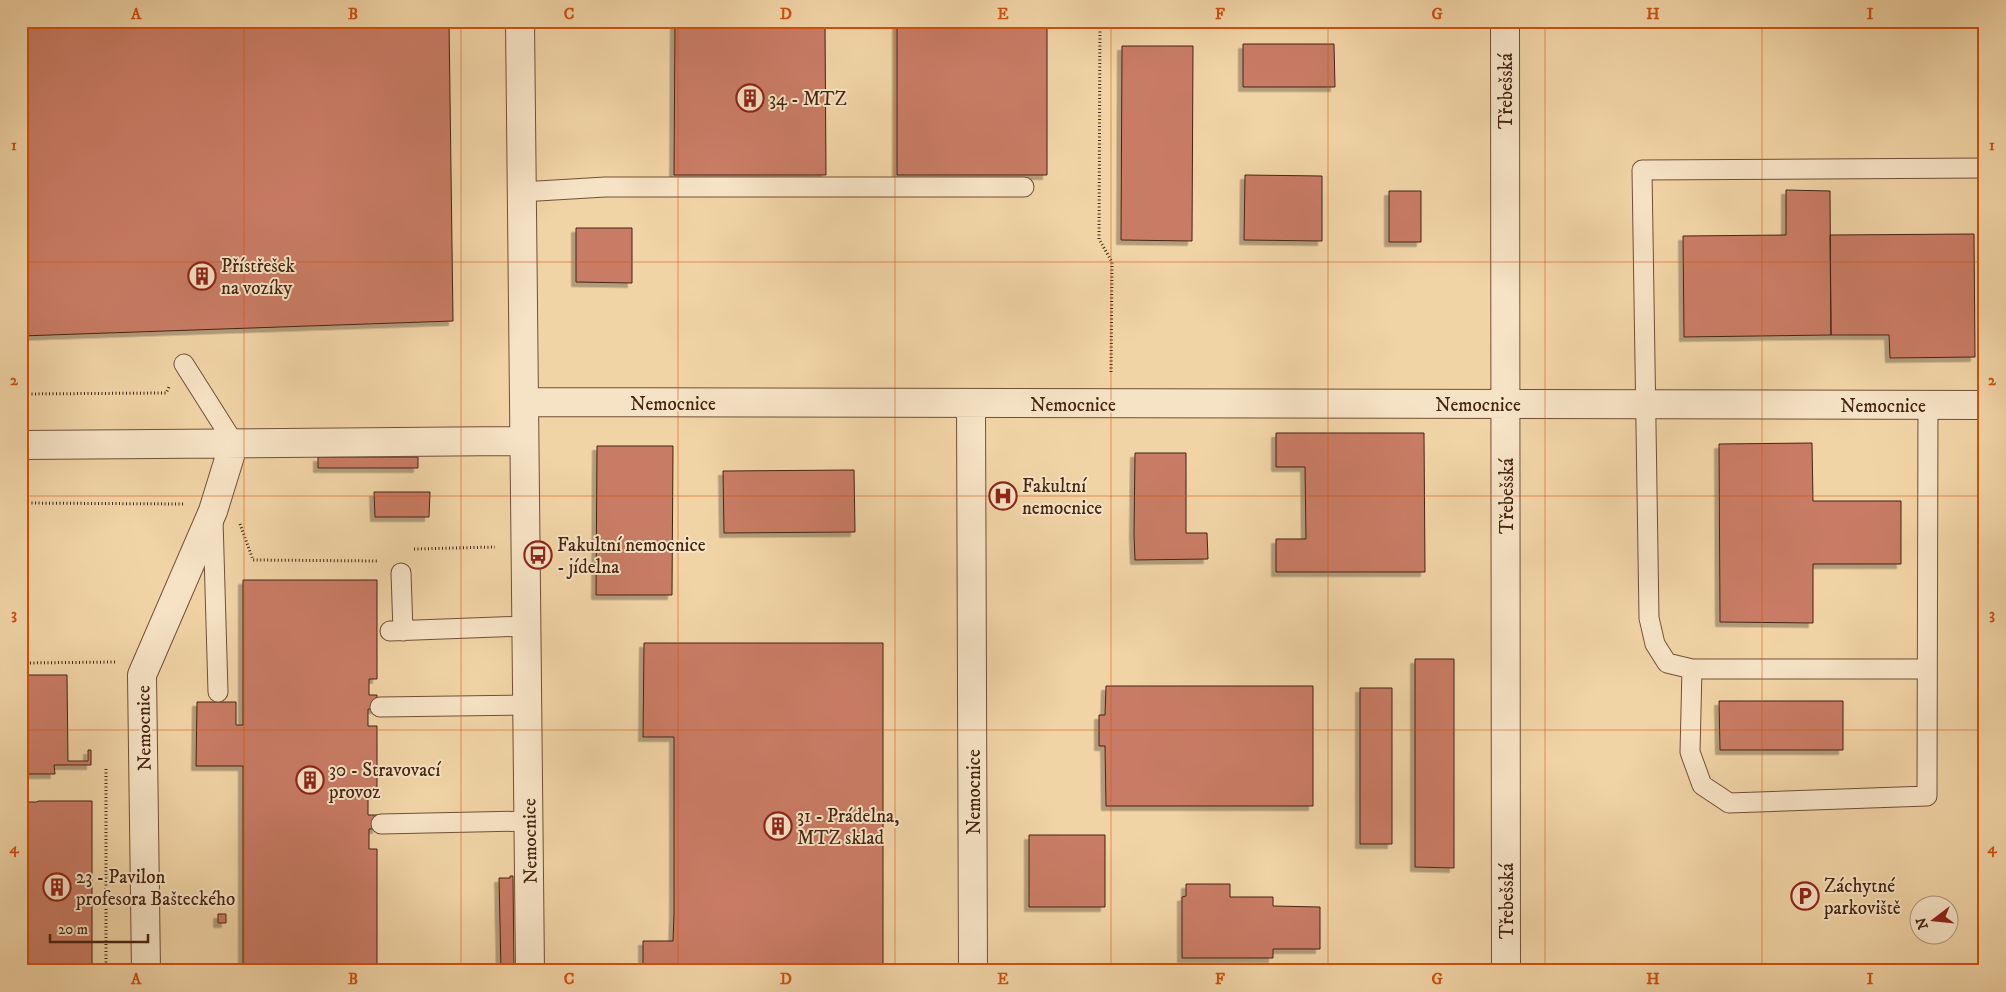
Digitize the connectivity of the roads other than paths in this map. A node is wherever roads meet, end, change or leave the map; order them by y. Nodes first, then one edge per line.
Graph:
1 (520, 21) edge
2 (1505, 21) edge
3 (1985, 168) edge
4 (1024, 187) dead end
5 (521, 192) junction
6 (184, 364) road end
7 (524, 402) junction
8 (972, 403) junction
9 (1506, 404) junction
10 (1645, 404) junction
11 (1928, 405) junction
12 (1985, 405) edge
13 (524, 442) junction
14 (234, 444) junction
15 (21, 445) edge
16 (213, 511) junction
17 (394, 567) road end
18 (526, 626) junction
19 (1692, 669) junction
20 (1927, 669) junction
21 (218, 692) dead end
22 (527, 705) junction
23 (380, 707) dead end
24 (528, 821) junction
25 (381, 824) dead end
26 (146, 971) edge
27 (530, 971) edge
28 (973, 971) edge
29 (1506, 971) edge

1 - 5 street, Nemocnice
2 - 9 street, Třebešská
3 - 10 lane
4 - 5 lane
5 - 7 street, Nemocnice
6 - 14 lane
7 - 8 street, Nemocnice
7 - 13 street, Nemocnice
8 - 9 street, Nemocnice
8 - 28 street, Nemocnice
9 - 10 street, Nemocnice
9 - 29 street, Třebešská
10 - 11 street, Nemocnice
10 - 19 lane
11 - 12 street, Nemocnice
11 - 20 lane
13 - 14 street
13 - 18 street, Nemocnice
14 - 15 street
14 - 16 street, Nemocnice
16 - 21 lane
16 - 26 street, Nemocnice
17 - 18 lane
18 - 22 street, Nemocnice
19 - 20 lane
19 - 20 lane
22 - 23 lane
22 - 24 street, Nemocnice
24 - 25 lane
24 - 27 street, Nemocnice

